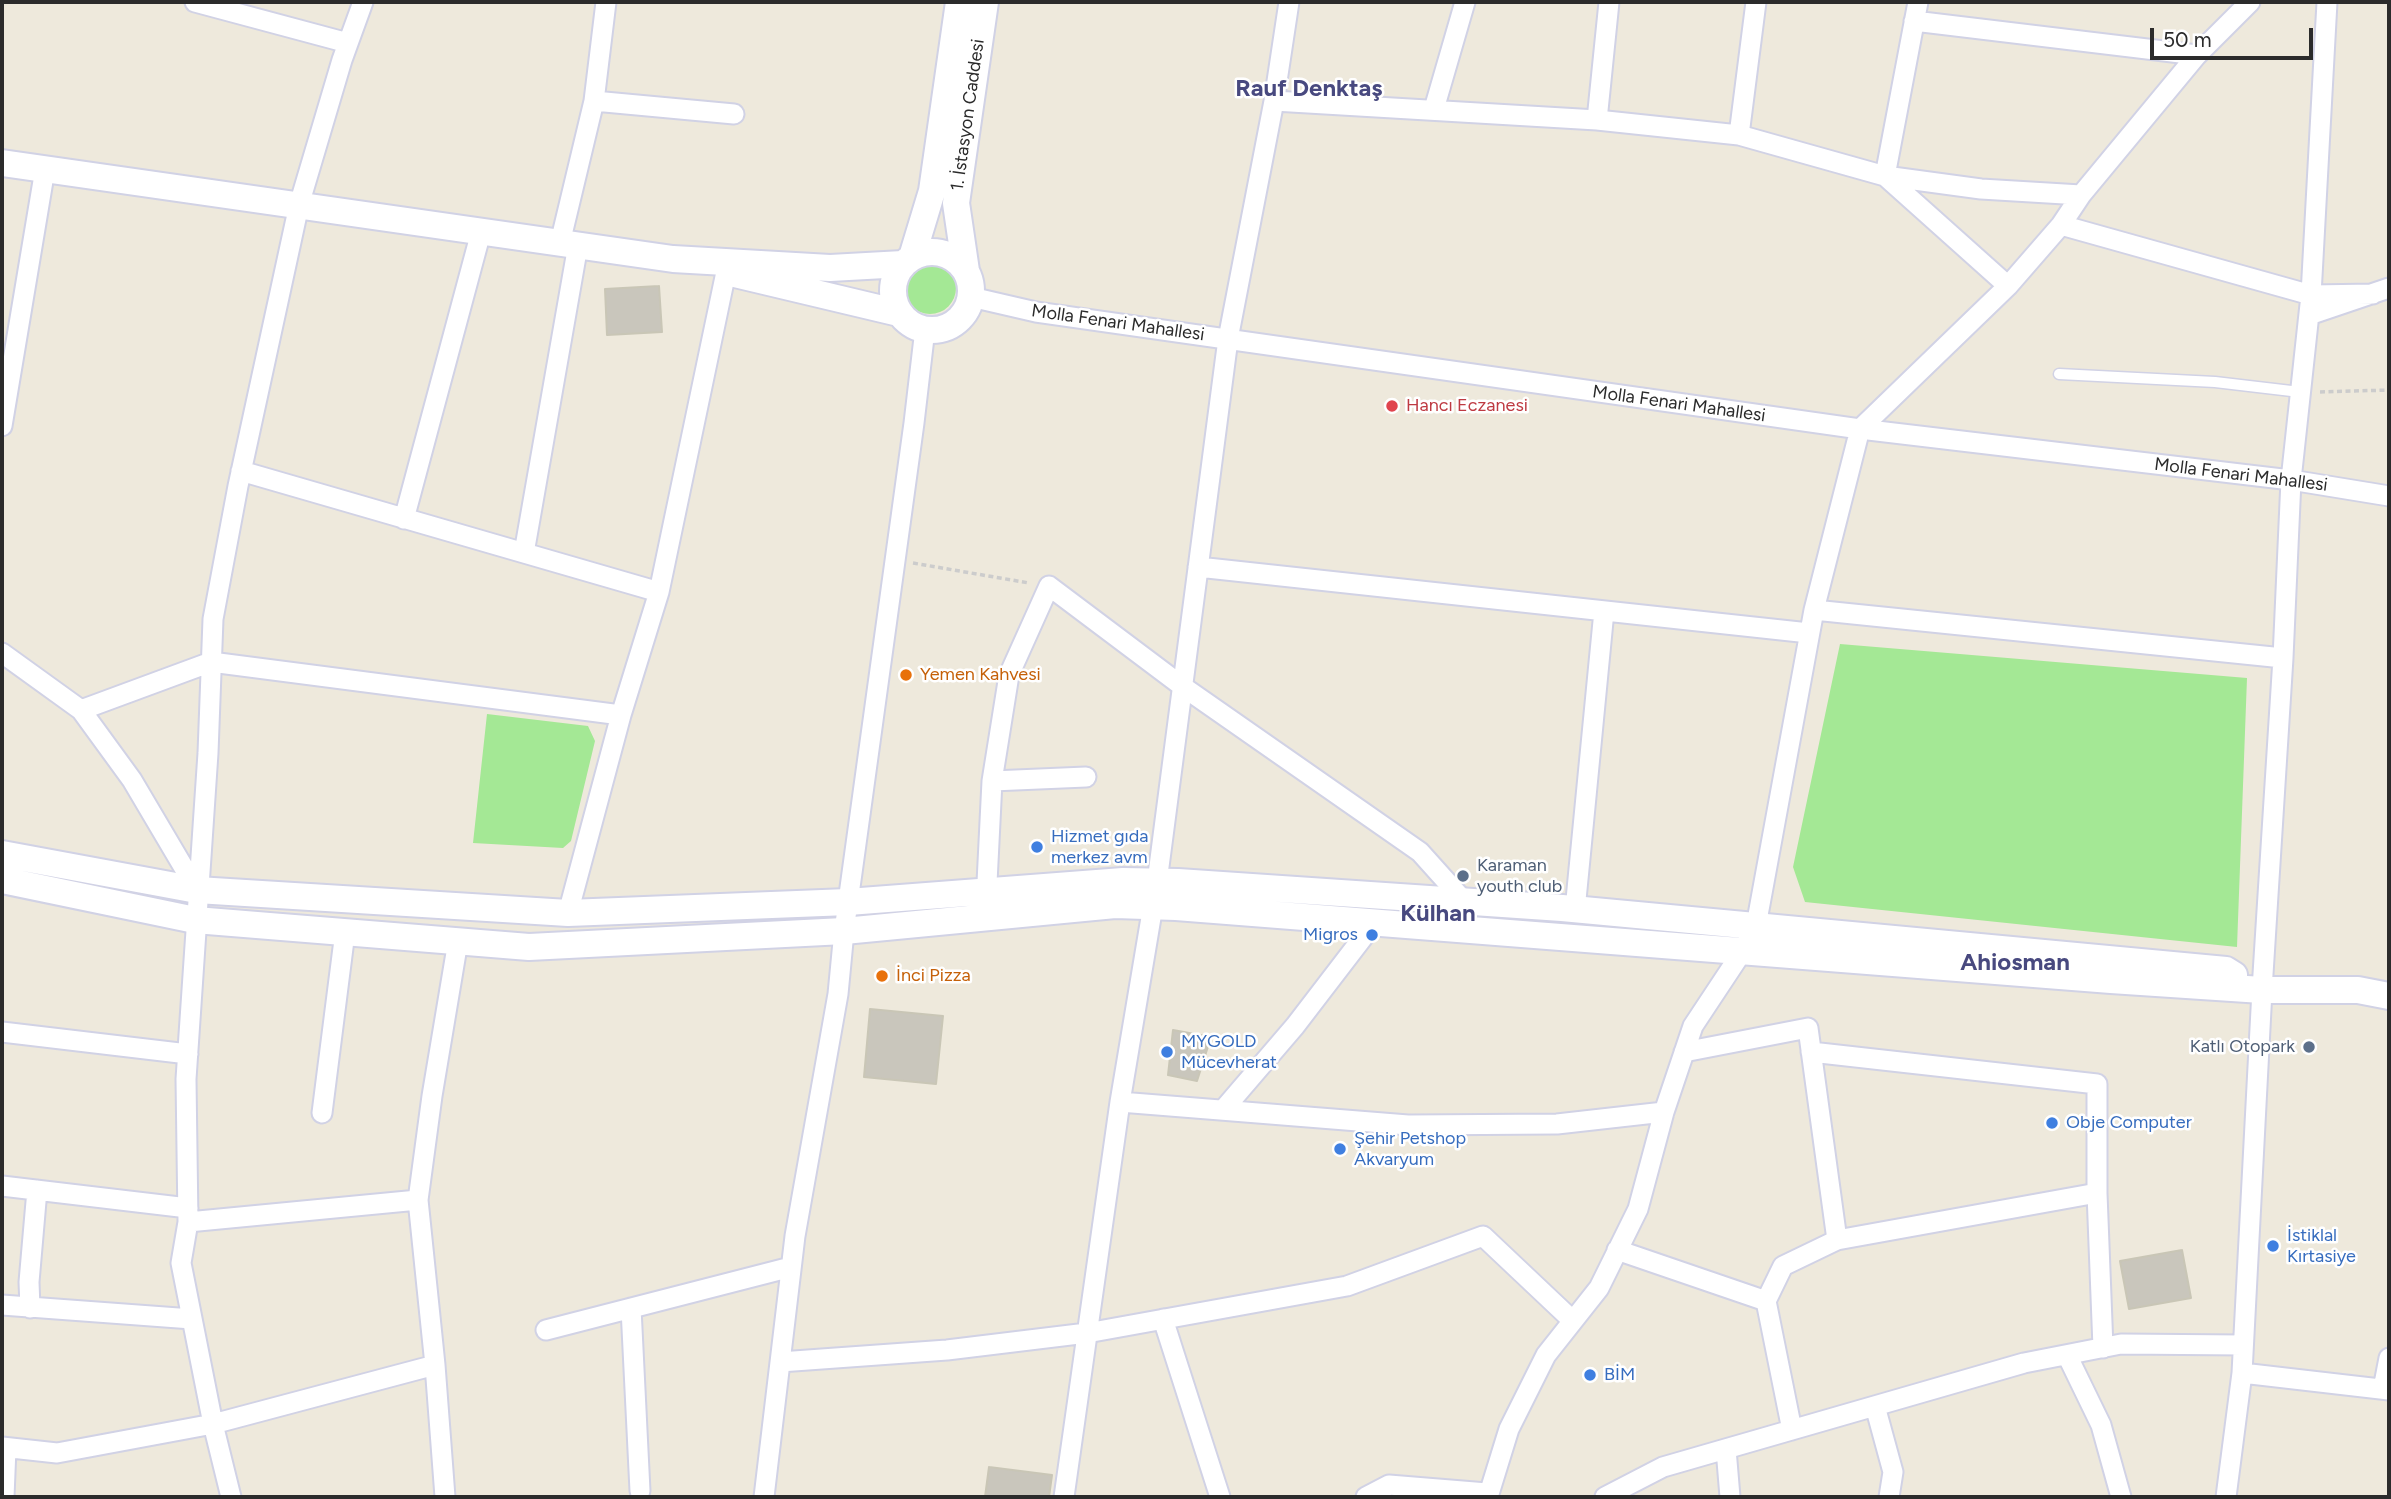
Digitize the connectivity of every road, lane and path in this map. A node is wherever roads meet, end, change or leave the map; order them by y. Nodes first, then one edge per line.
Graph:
1 (195, 2) edge
2 (363, 2) edge
3 (606, 2) edge
4 (959, 2) edge
5 (985, 2) edge
6 (1289, 2) edge
7 (1465, 2) edge
8 (1609, 2) edge
9 (1756, 2) edge
10 (2250, 2) edge
11 (2327, 2) edge
12 (1916, 12) edge
13 (348, 43) junction
14 (2197, 55) junction
15 (594, 101) junction
16 (1274, 101) junction
17 (1434, 109) junction
18 (734, 114) dead end
19 (1597, 120) junction
20 (1739, 135) junction
21 (2, 163) edge
22 (46, 169) junction
23 (1885, 176) junction
24 (2081, 195) junction
25 (299, 205) junction
26 (2062, 225) junction
27 (481, 232) junction
28 (569, 244) junction
29 (673, 259) junction
30 (907, 260) junction
31 (966, 271) junction
32 (726, 272) junction
33 (2008, 286) junction
34 (2381, 291) edge
35 (2311, 295) junction
36 (971, 298) junction
37 (900, 313) junction
38 (2309, 315) junction
39 (925, 329) junction
40 (1228, 339) junction
41 (2059, 374) dead end
42 (2389, 390) edge
43 (2300, 392) junction
44 (2, 426) edge
45 (1860, 429) junction
46 (241, 471) junction
47 (2291, 480) junction
48 (2389, 496) edge
49 (404, 519) junction
50 (524, 553) junction
51 (895, 560) junction
52 (1198, 567) junction
53 (1049, 586) junction
54 (659, 592) junction
55 (1814, 610) junction
56 (1604, 611) junction
57 (1810, 634) junction
58 (2, 653) edge
59 (2283, 658) junction
60 (211, 663) junction
61 (1182, 686) junction
62 (81, 710) junction
63 (621, 715) junction
64 (1086, 777) dead end
65 (992, 781) junction
66 (2, 854) edge
67 (2, 880) edge
68 (197, 890) junction
69 (1155, 894) junction
70 (1464, 901) junction
71 (848, 902) junction
72 (986, 905) junction
73 (1575, 910) junction
74 (568, 913) junction
75 (195, 920) junction
76 (1374, 923) junction
77 (1756, 926) junction
78 (844, 931) junction
79 (345, 932) junction
80 (458, 941) junction
81 (1742, 952) junction
82 (2262, 990) junction
83 (2389, 996) edge
84 (2, 1032) edge
85 (1684, 1052) junction
86 (1811, 1052) junction
87 (188, 1054) junction
88 (1120, 1102) junction
89 (1223, 1110) junction
90 (1664, 1112) junction
91 (322, 1113) dead end
92 (2, 1186) edge
93 (37, 1190) junction
94 (2097, 1194) junction
95 (418, 1200) junction
96 (188, 1215) junction
97 (1837, 1240) junction
98 (1618, 1250) junction
99 (791, 1267) junction
100 (1766, 1301) junction
101 (2, 1305) edge
102 (30, 1308) junction
103 (632, 1308) junction
104 (192, 1319) junction
105 (1163, 1319) junction
106 (1573, 1321) junction
107 (546, 1331) dead end
108 (1087, 1333) junction
109 (2243, 1345) junction
110 (2103, 1348) junction
111 (2067, 1355) junction
112 (2389, 1358) edge
113 (780, 1362) junction
114 (435, 1365) junction
115 (2242, 1373) junction
116 (2386, 1390) edge
117 (1875, 1406) junction
118 (213, 1424) junction
119 (1792, 1430) junction
120 (4, 1448) edge
121 (1726, 1449) junction
122 (640, 1491) dead end
123 (1488, 1495) edge
124 (4, 1497) edge
125 (231, 1497) edge
126 (445, 1497) edge
127 (764, 1497) edge
128 (1064, 1497) edge
129 (1220, 1497) edge
130 (1366, 1497) edge
131 (1605, 1497) edge
132 (1730, 1497) edge
133 (1889, 1497) edge
134 (2121, 1497) edge
135 (2226, 1497) edge

1 - 13 street
2 - 13 street
3 - 15 street
4 - 30 main road, 1. İstasyon Caddesi
5 - 31 main road, 1. İstasyon Caddesi
6 - 16 street
7 - 17 street
8 - 19 street
9 - 20 street
10 - 14 street
11 - 35 street
12 - 14 street
12 - 23 street
13 - 25 street
14 - 24 street
15 - 18 street
15 - 28 street
16 - 17 street
16 - 40 street
17 - 19 street
19 - 20 street
20 - 23 street
21 - 22 main road
22 - 25 main road
22 - 44 street
23 - 24 street
23 - 33 street
24 - 26 street
25 - 27 main road
25 - 46 street
26 - 33 street
26 - 35 street
27 - 28 main road
27 - 49 street
28 - 29 main road
28 - 50 street
29 - 30 main road
29 - 32 main road
30 - 31 main road
30 - 37 main road
31 - 36 main road
32 - 37 main road
32 - 54 street
33 - 45 street
34 - 35 street
34 - 38 street
35 - 38 street
36 - 39 main road
36 - 40 street, Molla Fenari Mahallesi
37 - 39 main road
38 - 43 street
39 - 51 street
40 - 45 street, Molla Fenari Mahallesi
40 - 52 street
41 - 43 lane
42 - 43 path
43 - 47 street
45 - 47 street, Molla Fenari Mahallesi
45 - 55 street
46 - 49 street
46 - 60 street
47 - 48 street, Molla Fenari Mahallesi
47 - 59 street
49 - 50 street
50 - 54 street
51 - 53 path
51 - 71 street
52 - 56 street
52 - 61 street
53 - 61 street
53 - 65 street
54 - 63 street
55 - 57 street
55 - 59 street
56 - 57 street
56 - 73 street
57 - 77 street
58 - 62 street
59 - 82 street
60 - 62 street
60 - 63 street
60 - 68 street
61 - 69 street
61 - 70 street
62 - 68 street
63 - 74 street
64 - 65 street
65 - 72 street
66 - 68 main road
67 - 75 main road
68 - 74 main road
68 - 75 street
69 - 70 main road
69 - 72 main road
69 - 76 main road
69 - 88 street
70 - 73 main road
71 - 72 main road
71 - 74 main road
71 - 78 street
72 - 78 main road
73 - 77 main road
75 - 79 main road
75 - 87 street
76 - 81 main road
76 - 89 street
77 - 81 street
77 - 82 main road
78 - 80 main road
78 - 99 street
79 - 80 main road
79 - 91 street
80 - 95 street
81 - 82 main road
81 - 85 street
82 - 83 main road
82 - 109 street
84 - 87 street
85 - 86 street
85 - 90 street
86 - 94 street
86 - 97 street
87 - 96 street
88 - 89 street
88 - 108 street
89 - 90 street
90 - 98 street
92 - 93 street
93 - 96 street
93 - 102 street
94 - 97 street
94 - 110 street
95 - 96 street
95 - 114 street
96 - 104 street
97 - 100 street
98 - 100 street
98 - 106 street
99 - 103 street
99 - 113 street
100 - 119 street
101 - 102 street
102 - 104 street
103 - 107 street
103 - 122 street
104 - 118 street
105 - 106 street
105 - 108 street
105 - 129 street
106 - 123 street
108 - 113 street
108 - 128 street
109 - 110 street
109 - 115 street
110 - 111 street
111 - 117 street
111 - 134 street
112 - 116 street
113 - 127 street
114 - 118 street
114 - 126 street
115 - 116 street
115 - 135 street
117 - 119 street
117 - 133 street
118 - 120 street
118 - 125 street
119 - 121 street
120 - 124 street
121 - 131 street
121 - 132 street
123 - 130 street

